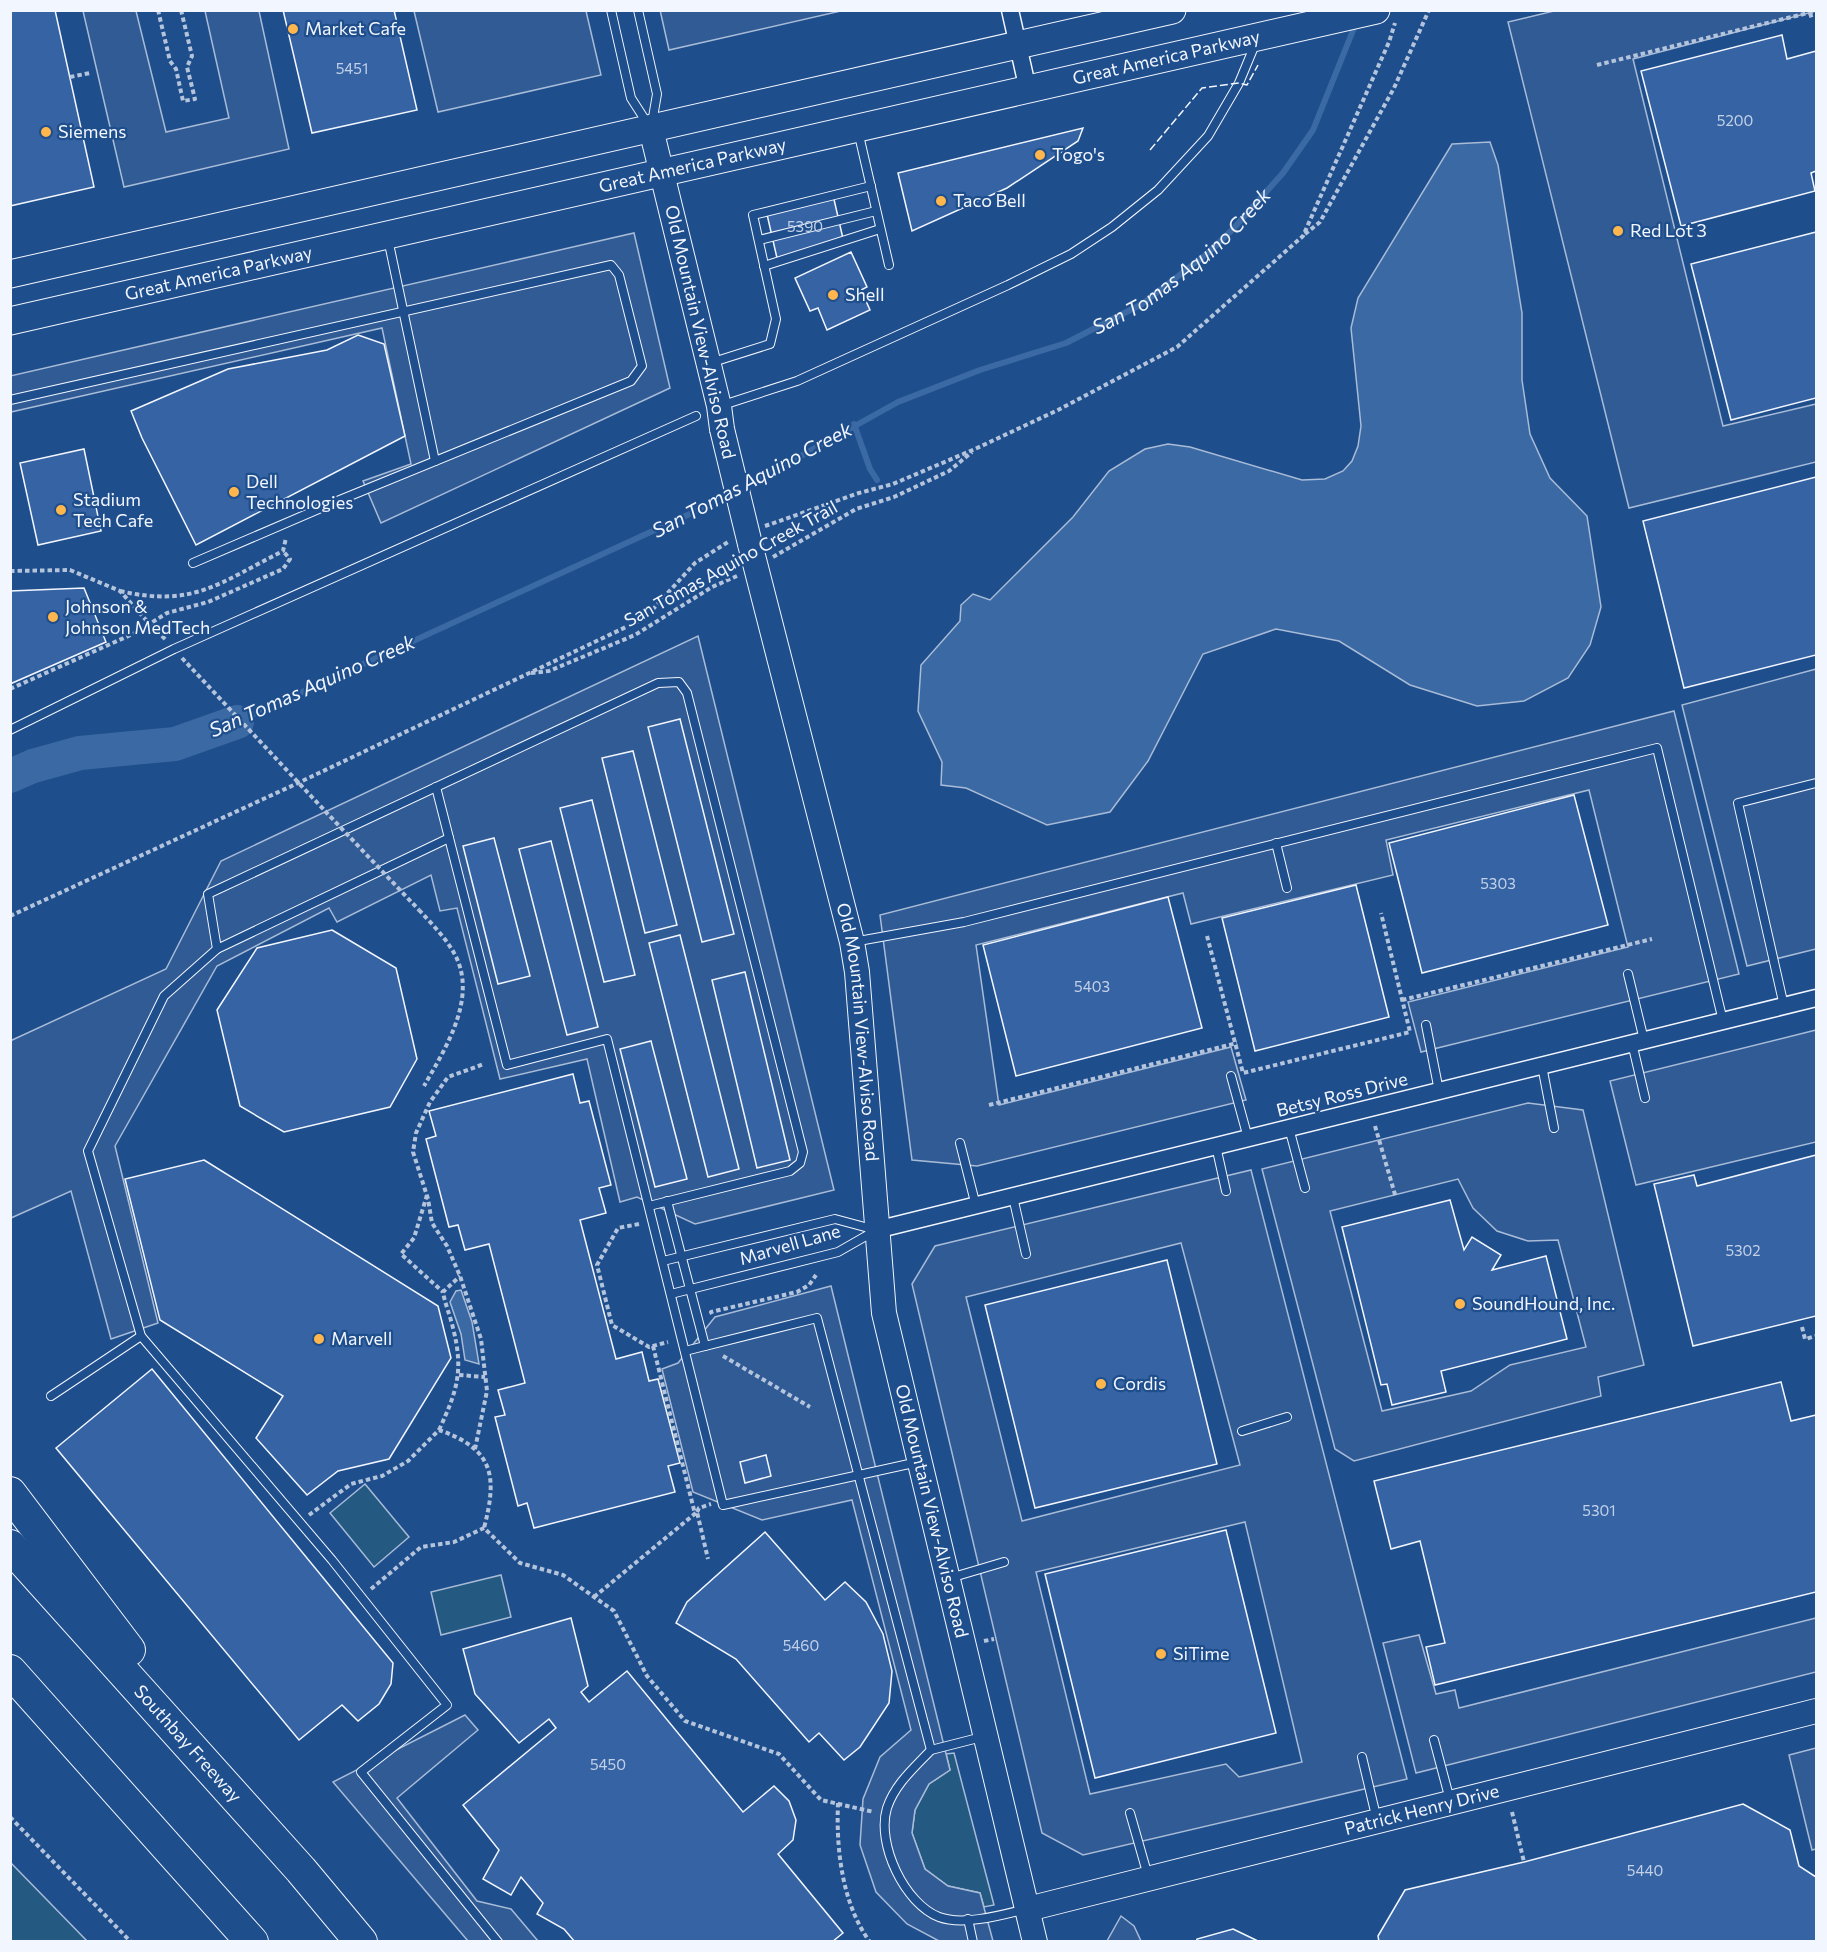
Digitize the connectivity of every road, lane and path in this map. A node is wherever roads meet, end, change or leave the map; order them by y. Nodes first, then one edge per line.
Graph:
1 (158, 10) edge
2 (181, 10) edge
3 (611, 10) edge
4 (638, 10) edge
5 (1010, 10) edge
6 (1172, 10) edge
7 (1376, 10) edge
8 (1429, 10) edge
9 (1816, 11) edge
10 (1810, 13) junction
11 (1812, 20) dead end
12 (1267, 36) junction
13 (1018, 45) junction
14 (1597, 65) dead end
15 (90, 73) dead end
16 (70, 77) dead end
17 (1028, 90) junction
18 (651, 129) junction
19 (858, 129) junction
20 (662, 173) junction
21 (871, 186) junction
22 (876, 211) junction
23 (880, 229) junction
24 (387, 235) junction
25 (1303, 236) dead end
26 (759, 240) junction
27 (889, 265) dead end
28 (764, 266) junction
29 (10, 274) edge
30 (404, 312) junction
31 (10, 321) edge
32 (709, 363) junction
33 (10, 400) edge
34 (696, 416) dead end
35 (721, 417) junction
36 (975, 449) dead end
37 (435, 461) junction
38 (287, 522) junction
39 (283, 551) junction
40 (754, 555) junction
41 (193, 563) dead end
42 (10, 571) edge
43 (120, 591) junction
44 (166, 640) dead end
45 (181, 657) dead end
46 (527, 674) dead end
47 (10, 689) edge
48 (10, 730) edge
49 (1816, 783) edge
50 (436, 787) junction
51 (449, 838) junction
52 (1276, 843) junction
53 (1287, 888) dead end
54 (1381, 912) dead end
55 (1207, 936) dead end
56 (1652, 939) dead end
57 (852, 942) junction
58 (217, 949) junction
59 (1628, 974) dead end
60 (1816, 998) edge
61 (1402, 1000) junction
62 (1784, 1006) junction
63 (1723, 1021) junction
64 (1426, 1025) dead end
65 (1638, 1042) junction
66 (1236, 1043) junction
67 (484, 1064) dead end
68 (1542, 1066) junction
69 (1231, 1077) dead end
70 (424, 1086) dead end
71 (1439, 1091) junction
72 (1645, 1098) dead end
73 (989, 1105) dead end
74 (1375, 1126) dead end
75 (1289, 1128) junction
76 (1554, 1128) dead end
77 (1248, 1138) junction
78 (960, 1143) dead end
79 (1216, 1146) junction
80 (1305, 1188) dead end
81 (1226, 1191) dead end
82 (427, 1194) junction
83 (1013, 1197) junction
84 (1396, 1198) dead end
85 (667, 1201) junction
86 (649, 1206) junction
87 (976, 1206) junction
88 (639, 1224) dead end
89 (876, 1230) junction
90 (1026, 1254) dead end
91 (682, 1256) junction
92 (663, 1261) junction
93 (460, 1276) junction
94 (690, 1289) junction
95 (443, 1292) junction
96 (671, 1293) junction
97 (1802, 1327) dead end
98 (141, 1336) junction
99 (1816, 1336) edge
100 (668, 1342) dead end
101 (653, 1346) junction
102 (705, 1346) junction
103 (685, 1351) junction
104 (459, 1375) junction
105 (485, 1377) junction
106 (51, 1396) dead end
107 (1287, 1417) dead end
108 (439, 1430) junction
109 (1242, 1431) dead end
110 (475, 1449) junction
111 (919, 1461) junction
112 (857, 1474) junction
113 (10, 1493) edge
114 (695, 1514) junction
115 (300, 1523) junction
116 (484, 1528) junction
117 (10, 1546) edge
118 (708, 1559) dead end
119 (1004, 1562) dead end
120 (947, 1579) junction
121 (361, 1597) junction
122 (594, 1597) junction
123 (993, 1639) dead end
124 (983, 1641) dead end
125 (10, 1671) edge
126 (10, 1692) edge
127 (1816, 1710) edge
128 (986, 1736) junction
129 (1434, 1740) dead end
130 (931, 1750) junction
131 (1362, 1756) dead end
132 (127, 1802) junction
133 (838, 1803) junction
134 (1451, 1803) junction
135 (1512, 1812) dead end
136 (1130, 1813) dead end
137 (886, 1815) junction
138 (10, 1817) edge
139 (1377, 1821) junction
140 (1524, 1862) dead end
141 (301, 1870) junction
142 (1148, 1878) junction
143 (1028, 1908) junction
144 (968, 1919) junction
145 (131, 1941) edge
146 (252, 1941) edge
147 (362, 1941) edge
148 (498, 1941) edge
149 (870, 1941) edge
150 (973, 1941) edge
151 (1035, 1941) edge

1 - 2 path
3 - 18 lane
4 - 18 lane
5 - 13 street
6 - 13 main road
7 - 12 main road, Great America Parkway
8 - 25 path
9 - 10 path
10 - 11 path
10 - 14 path
12 - 17 main road, Great America Parkway
12 - 35 lane
13 - 17 street
13 - 18 main road
15 - 16 path
17 - 19 main road, Great America Parkway
18 - 20 street, Old Mountain View-Alviso Road
18 - 29 main road
19 - 20 main road, Great America Parkway
19 - 21 lane
20 - 24 main road, Great America Parkway
20 - 32 street, Old Mountain View-Alviso Road
21 - 22 lane
21 - 26 lane
22 - 23 lane
22 - 26 lane
23 - 27 lane
23 - 28 lane
24 - 30 lane
24 - 31 main road, Great America Parkway
26 - 28 lane
28 - 32 lane
30 - 33 lane
30 - 37 lane
30 - 37 lane
32 - 35 street, Old Mountain View-Alviso Road
34 - 48 lane
35 - 40 street, Old Mountain View-Alviso Road, bridge
36 - 40 path, San Tomas Aquino Creek Trail
37 - 38 lane
38 - 39 path
38 - 41 lane
39 - 43 path
39 - 47 path
40 - 46 path, San Tomas Aquino Creek Trail
40 - 57 street, Old Mountain View-Alviso Road
42 - 43 path
43 - 44 path, bridge
45 - 70 path, bridge
49 - 62 lane
50 - 51 lane
50 - 58 lane
50 - 85 lane
51 - 58 lane
51 - 86 lane
52 - 53 lane
52 - 57 lane
52 - 63 lane
54 - 61 path
55 - 66 path
56 - 61 path
57 - 89 street, Old Mountain View-Alviso Road
58 - 98 lane
59 - 65 lane
60 - 62 street, Betsy Ross Drive
61 - 66 path
62 - 63 street, Betsy Ross Drive
63 - 65 street, Betsy Ross Drive
64 - 71 lane
65 - 68 street, Betsy Ross Drive
65 - 72 lane
66 - 73 path
67 - 82 path
68 - 71 street, Betsy Ross Drive
68 - 76 lane
69 - 77 lane
71 - 75 street, Betsy Ross Drive
74 - 84 path
75 - 77 street, Betsy Ross Drive
75 - 80 lane
77 - 79 street, Betsy Ross Drive
78 - 87 lane
79 - 81 lane
79 - 83 street, Betsy Ross Drive
82 - 93 path
82 - 95 path
83 - 87 street, Betsy Ross Drive
83 - 90 lane
85 - 86 lane
85 - 91 lane
86 - 92 lane
87 - 89 street, Betsy Ross Drive
88 - 101 path
89 - 91 lane, Marvell Lane
89 - 94 lane, Marvell Lane
89 - 111 street, Old Mountain View-Alviso Road
91 - 92 lane, Marvell Lane
91 - 94 lane
92 - 96 lane
93 - 95 path
93 - 105 path
94 - 96 lane, Marvell Lane
94 - 102 lane
95 - 104 path
96 - 103 lane
97 - 99 path
98 - 106 lane
98 - 115 lane
100 - 101 path
101 - 114 path
102 - 103 lane
102 - 112 lane
103 - 112 lane
104 - 105 path
104 - 108 path
105 - 110 path
107 - 109 lane
108 - 110 path
108 - 115 path
110 - 116 path
111 - 112 lane
111 - 120 street, Old Mountain View-Alviso Road
112 - 130 lane
113 - 141 highway
114 - 118 path
114 - 122 path
115 - 121 lane
116 - 121 path
116 - 122 path
117 - 141 highway, Southbay Freeway
119 - 120 lane
120 - 128 street, Old Mountain View-Alviso Road
121 - 148 lane
122 - 133 path
123 - 124 path
125 - 132 highway
126 - 132 highway
127 - 134 street, Patrick Henry Drive
128 - 130 lane
128 - 143 street, Old Mountain View-Alviso Road
129 - 134 lane
130 - 137 lane
131 - 139 lane
132 - 146 highway
133 - 137 path
133 - 149 path
134 - 139 street, Patrick Henry Drive
135 - 140 path
136 - 142 lane
137 - 144 lane
138 - 145 path
139 - 142 street, Patrick Henry Drive
141 - 147 highway, Southbay Freeway
142 - 143 street, Patrick Henry Drive
143 - 144 lane
143 - 151 street, Old Mountain View-Alviso Road
144 - 150 lane

